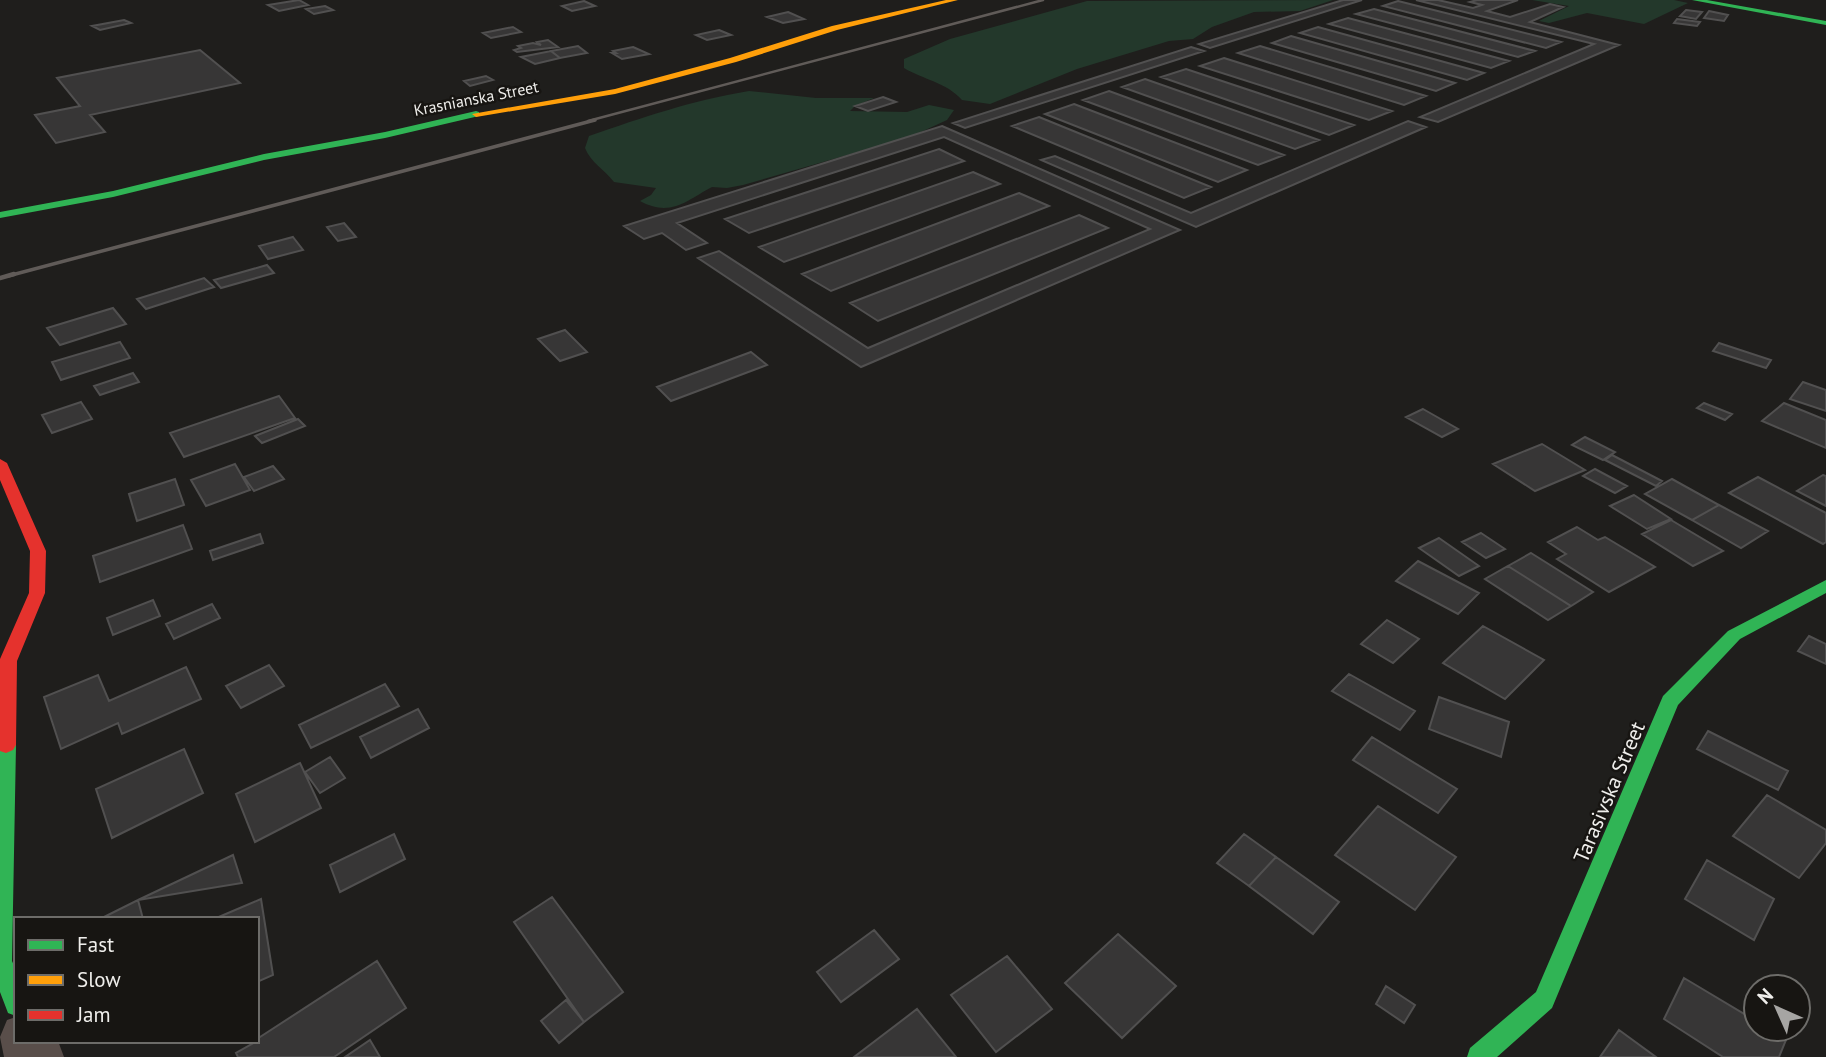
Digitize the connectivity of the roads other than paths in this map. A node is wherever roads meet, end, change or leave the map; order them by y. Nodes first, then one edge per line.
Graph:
1 (955, 0) edge
2 (1695, 0) edge
3 (1826, 23) edge
4 (0, 215) edge
5 (0, 463) edge
6 (1826, 586) edge
7 (14, 999) edge
8 (1479, 1057) edge

1 - 4 street, Krasnianska Street
2 - 3 street
5 - 7 street
6 - 8 street, Tarasivska Street

